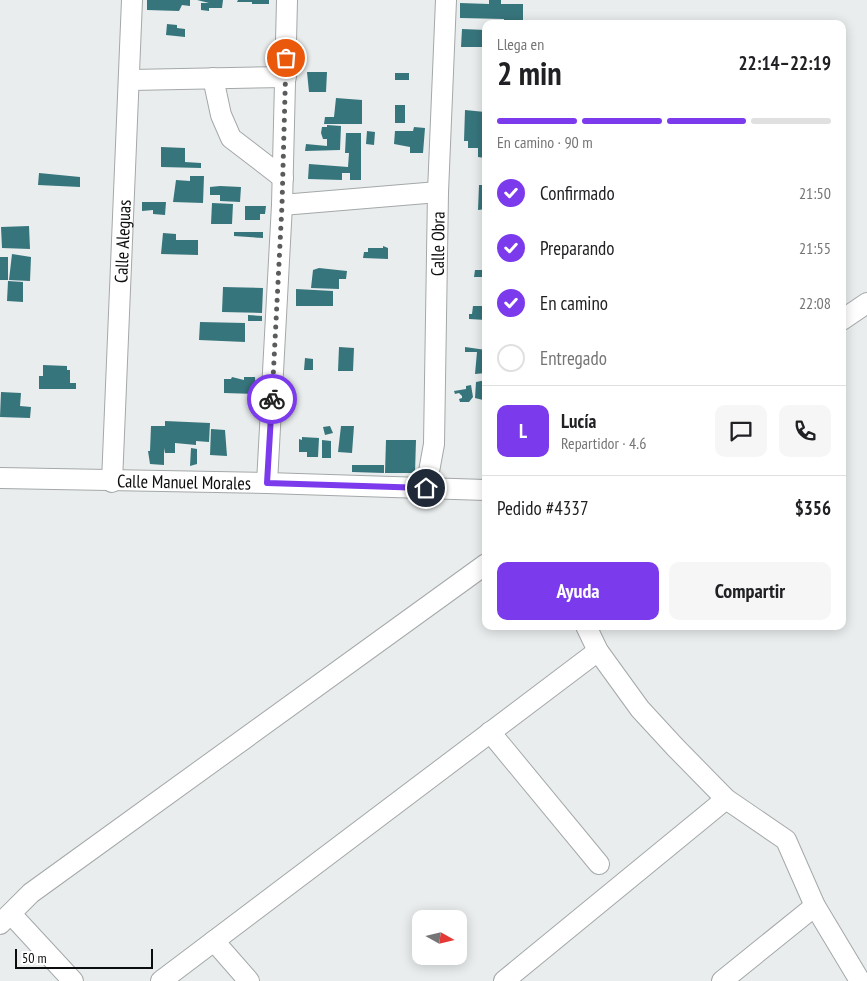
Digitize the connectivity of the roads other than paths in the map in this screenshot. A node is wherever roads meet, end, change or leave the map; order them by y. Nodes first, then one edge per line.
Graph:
1 (132, 0) edge
2 (287, 0) edge
3 (446, 0) edge
4 (286, 77) junction
5 (213, 78) junction
6 (131, 80) junction
7 (283, 178) junction
8 (438, 192) junction
9 (282, 205) junction
10 (867, 303) edge
11 (846, 317) edge
12 (0, 478) edge
13 (112, 482) junction
14 (267, 483) junction
15 (426, 488) junction
16 (482, 490) edge
17 (482, 567) edge
18 (588, 630) edge
19 (598, 650) junction
20 (490, 732) junction
21 (726, 799) junction
22 (599, 864) dead end
23 (815, 906) junction
24 (5, 919) edge
25 (214, 941) junction
26 (73, 981) edge
27 (161, 981) edge
28 (249, 981) edge
29 (504, 981) edge
30 (722, 981) edge
31 (860, 981) edge

1 - 6 street, Calle Aleguas
2 - 4 street
3 - 8 street, Calle Obra
4 - 5 street
4 - 7 street
5 - 6 street
5 - 7 street
6 - 13 street, Calle Aleguas
7 - 9 street
8 - 9 street
8 - 15 street, Calle Obra
9 - 14 street
10 - 11 street
12 - 13 street, Calle Manuel Morales
13 - 14 street, Calle Manuel Morales
14 - 15 street, Calle Manuel Morales
15 - 16 street, Calle Manuel Morales
17 - 24 street
18 - 19 street
19 - 20 street
19 - 21 street
20 - 22 street
20 - 25 street
21 - 23 street
21 - 29 street
23 - 30 street
23 - 31 street
24 - 26 street
25 - 27 street
25 - 28 street

